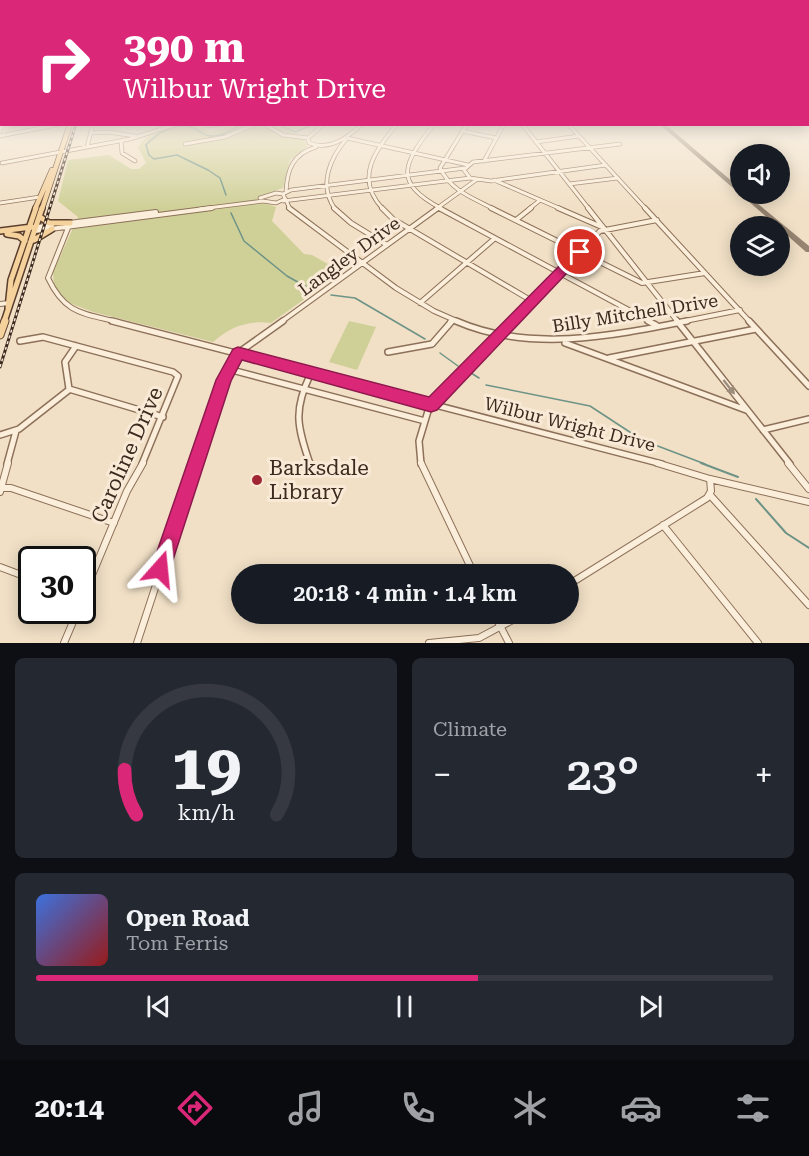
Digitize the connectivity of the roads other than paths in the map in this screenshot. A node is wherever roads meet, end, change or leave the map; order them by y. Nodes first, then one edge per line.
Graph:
1 (61, 149) edge
2 (78, 149) edge
3 (122, 149) edge
4 (308, 149) edge
5 (337, 149) edge
6 (377, 149) edge
7 (396, 149) edge
8 (416, 149) edge
9 (450, 149) edge
10 (490, 149) edge
11 (542, 149) edge
12 (581, 149) edge
13 (591, 149) edge
14 (60, 153) junction
15 (413, 153) junction
16 (545, 153) junction
17 (58, 159) junction
18 (444, 159) junction
19 (135, 161) dead end
20 (484, 161) junction
21 (2, 163) dead end
22 (606, 165) junction
23 (466, 167) junction
24 (440, 171) junction
25 (560, 171) junction
26 (406, 176) junction
27 (470, 178) junction
28 (618, 178) junction
29 (476, 180) junction
30 (494, 180) junction
31 (367, 181) junction
32 (446, 181) junction
33 (569, 184) junction
34 (327, 186) junction
35 (410, 186) junction
36 (370, 191) junction
37 (460, 192) junction
38 (271, 195) junction
39 (47, 196) junction
40 (40, 197) junction
41 (285, 197) junction
42 (328, 197) junction
43 (539, 201) junction
44 (271, 202) junction
45 (0, 203) edge
46 (438, 209) junction
47 (35, 213) junction
48 (40, 218) junction
49 (516, 220) junction
50 (657, 220) junction
51 (69, 225) junction
52 (604, 228) junction
53 (33, 229) junction
54 (52, 229) junction
55 (409, 229) junction
56 (3, 233) edge
57 (494, 239) junction
58 (28, 242) junction
59 (387, 245) junction
60 (580, 252) junction
61 (466, 262) junction
62 (362, 263) junction
63 (24, 267) junction
64 (16, 268) junction
65 (559, 273) junction
66 (705, 273) junction
67 (647, 283) junction
68 (532, 301) junction
69 (420, 303) junction
70 (7, 304) edge
71 (740, 310) junction
72 (452, 320) junction
73 (678, 321) junction
74 (656, 325) junction
75 (756, 329) junction
76 (0, 335) edge
77 (500, 335) junction
78 (20, 341) dead end
79 (693, 341) junction
80 (560, 342) junction
81 (76, 346) junction
82 (388, 352) dead end
83 (238, 353) junction
84 (608, 358) junction
85 (228, 369) junction
86 (311, 373) junction
87 (809, 386) edge
88 (70, 389) junction
89 (302, 389) junction
90 (431, 405) junction
91 (748, 411) junction
92 (163, 417) junction
93 (809, 419) edge
94 (424, 421) junction
95 (763, 430) junction
96 (16, 431) junction
97 (0, 435) edge
98 (311, 467) dead end
99 (710, 479) junction
100 (809, 489) edge
101 (1, 490) edge
102 (710, 495) junction
103 (809, 502) edge
104 (114, 523) junction
105 (663, 525) junction
106 (469, 564) edge
107 (96, 566) edge
108 (0, 567) edge
109 (18, 574) edge
110 (579, 578) edge
111 (809, 605) edge
112 (72, 624) edge
113 (500, 624) edge
114 (508, 624) edge
115 (502, 628) junction
116 (64, 643) edge
117 (137, 643) edge
118 (429, 643) edge
119 (510, 643) edge
120 (758, 643) edge

1 - 14 main road
2 - 14 street
3 - 19 street
4 - 41 street
5 - 34 street
6 - 31 street
7 - 15 street
8 - 15 street
9 - 18 street
10 - 20 street
11 - 16 street
12 - 16 street
13 - 22 street
14 - 17 main road
14 - 21 street
15 - 18 street
15 - 26 street
16 - 20 street
16 - 25 street
17 - 39 main road
17 - 40 main road
18 - 23 street
18 - 24 street
20 - 23 street
22 - 25 street
22 - 28 street
23 - 24 street
23 - 27 street
24 - 26 street
24 - 32 street
25 - 30 street
25 - 33 street
26 - 31 street
26 - 35 street
27 - 29 street
27 - 32 street
28 - 33 street
28 - 50 street
29 - 30 street
29 - 37 street, Langley Drive
30 - 43 street
31 - 34 street
31 - 36 street
32 - 35 street
32 - 37 street
33 - 52 street
34 - 41 street
34 - 42 street
35 - 36 street
35 - 46 street
36 - 42 street
36 - 55 street
37 - 46 street, Langley Drive
37 - 49 street
38 - 41 street
38 - 44 street
38 - 51 street
39 - 40 main road
39 - 48 main road
40 - 45 street
40 - 47 main road
41 - 42 street
41 - 44 street
41 - 62 street, Billy Mitchell Drive
42 - 59 street
43 - 49 street
43 - 52 street
44 - 51 street
46 - 55 street, Langley Drive
46 - 57 street
47 - 53 main road
47 - 56 main road
48 - 51 main road
48 - 53 main road
49 - 60 street
50 - 52 street
50 - 66 street
51 - 53 street
51 - 54 street
51 - 83 street, Wilbur Wright Drive
52 - 60 street
52 - 67 street
53 - 54 street
53 - 56 main road
53 - 58 main road
54 - 58 main road
55 - 59 street, Langley Drive
55 - 61 street
56 - 58 main road
57 - 61 street
57 - 65 street
58 - 63 main road
58 - 64 main road
59 - 62 street, Langley Drive
60 - 65 street
60 - 67 street
61 - 68 street
61 - 69 street
62 - 69 street, Billy Mitchell Drive
62 - 83 street, Langley Drive
63 - 64 main road
63 - 70 main road
64 - 70 main road
65 - 68 street
65 - 74 street
66 - 67 street
66 - 71 street
67 - 73 street
68 - 77 street
69 - 72 street, Billy Mitchell Drive
70 - 76 main road
71 - 73 street, Billy Mitchell Drive
71 - 75 street
72 - 77 street, Billy Mitchell Drive
72 - 82 street
73 - 74 street, Billy Mitchell Drive
73 - 79 street
74 - 80 street, Billy Mitchell Drive
75 - 79 street
75 - 87 street
77 - 80 street, Billy Mitchell Drive
77 - 90 street
78 - 81 street, Caroline Drive
79 - 84 street
79 -> 91 street
80 - 84 street
81 - 88 street
81 - 92 street, Caroline Drive
83 - 85 street
83 - 86 street, Wilbur Wright Drive
84 - 91 street
85 - 89 street
85 - 117 street
86 - 89 street
86 - 90 street, Wilbur Wright Drive
88 - 92 street
88 - 96 street
89 - 94 street
89 - 98 street
90 - 94 street
90 - 99 street, Wilbur Wright Drive
91 - 95 street
92 - 104 street, Caroline Drive
93 - 95 street
94 - 106 street
95 - 100 street
96 - 97 street
96 - 101 street
99 - 102 street
99 - 103 street, Wilbur Wright Drive
101 - 104 street
102 - 105 street
102 - 111 street
104 - 107 street, Caroline Drive
105 - 110 street
105 - 120 street
108 - 109 street
112 - 116 street
113 - 115 street
114 - 115 street
115 - 118 street
115 - 119 street

